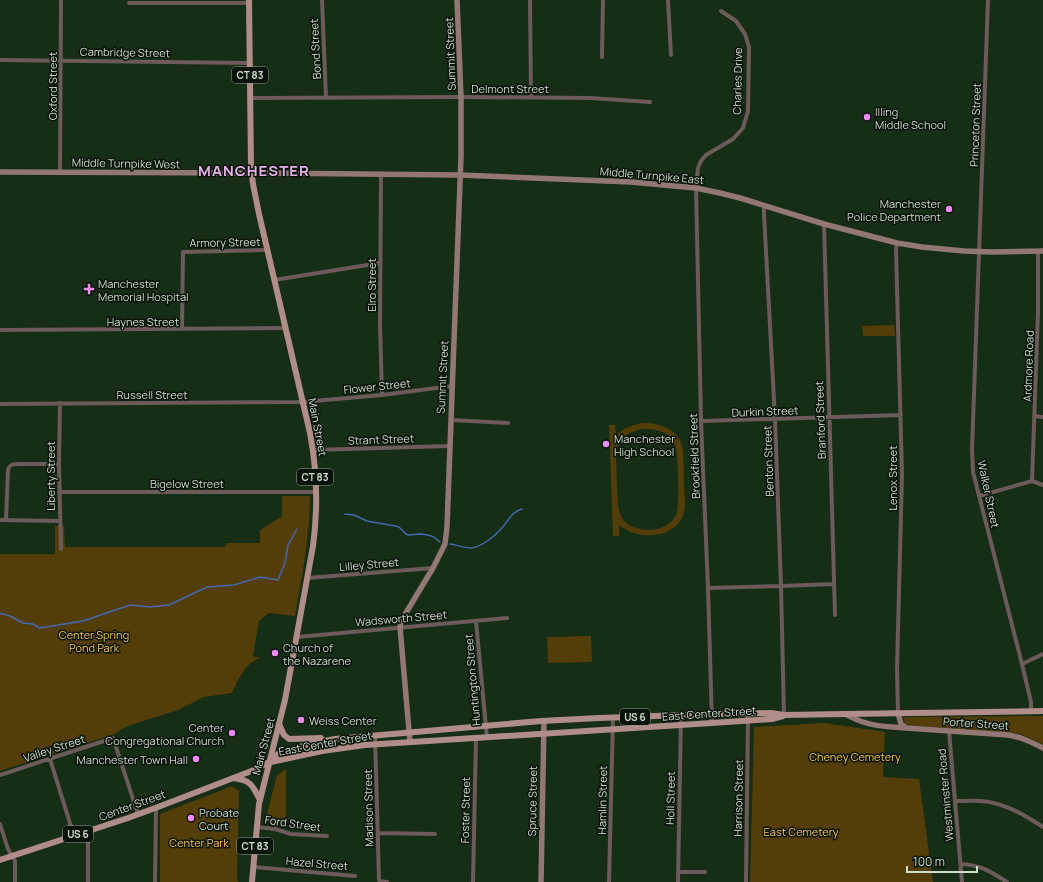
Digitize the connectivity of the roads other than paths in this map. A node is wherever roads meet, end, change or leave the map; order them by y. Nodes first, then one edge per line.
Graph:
1 (61, 0) edge
2 (322, 0) edge
3 (457, 0) edge
4 (530, 0) edge
5 (603, 0) edge
6 (668, 0) edge
7 (988, 0) edge
8 (249, 2) edge
9 (129, 3) dead end
10 (721, 11) dead end
11 (671, 55) dead end
12 (602, 57) dead end
13 (0, 60) edge
14 (61, 60) junction
15 (250, 62) junction
16 (461, 97) junction
17 (250, 98) junction
18 (326, 98) junction
19 (531, 98) junction
20 (650, 102) dead end
21 (0, 172) edge
22 (60, 172) junction
23 (252, 173) junction
24 (381, 175) junction
25 (460, 175) junction
26 (696, 188) junction
27 (764, 206) junction
28 (824, 224) junction
29 (897, 243) junction
30 (267, 250) junction
31 (979, 251) junction
32 (1041, 251) edge
33 (380, 264) junction
34 (274, 280) junction
35 (286, 328) junction
36 (182, 329) junction
37 (0, 330) edge
38 (452, 386) junction
39 (382, 395) junction
40 (303, 402) junction
41 (60, 403) junction
42 (0, 404) edge
43 (901, 415) junction
44 (1035, 416) junction
45 (1043, 417) edge
46 (829, 418) junction
47 (775, 419) junction
48 (450, 420) junction
49 (701, 422) junction
50 (508, 423) dead end
51 (449, 446) junction
52 (313, 450) junction
53 (58, 464) junction
54 (1032, 481) junction
55 (1043, 485) edge
56 (59, 492) junction
57 (316, 492) junction
58 (979, 496) junction
59 (0, 520) edge
60 (6, 520) junction
61 (60, 521) junction
62 (61, 549) dead end
63 (433, 568) junction
64 (307, 578) junction
65 (834, 584) junction
66 (781, 586) junction
67 (708, 588) junction
68 (835, 615) dead end
69 (507, 618) dead end
70 (476, 621) junction
71 (400, 627) junction
72 (297, 637) junction
73 (1043, 654) edge
74 (1022, 664) junction
75 (1031, 711) junction
76 (1043, 711) edge
77 (898, 713) junction
78 (712, 714) junction
79 (748, 714) junction
80 (845, 714) junction
81 (681, 715) junction
82 (784, 716) junction
83 (613, 718) junction
84 (544, 721) junction
85 (748, 721) junction
86 (712, 723) junction
87 (279, 724) junction
88 (486, 725) junction
89 (681, 725) junction
90 (906, 728) junction
91 (613, 729) junction
92 (949, 731) junction
93 (409, 732) junction
94 (544, 734) junction
95 (375, 735) junction
96 (476, 738) junction
97 (487, 738) junction
98 (330, 740) junction
99 (410, 742) junction
100 (375, 744) junction
101 (1043, 748) edge
102 (332, 749) junction
103 (50, 759) junction
104 (269, 762) junction
105 (0, 775) edge
106 (234, 778) junction
107 (260, 800) junction
108 (955, 801) junction
109 (156, 808) junction
110 (138, 814) junction
111 (0, 824) edge
112 (256, 827) junction
113 (1043, 827) edge
114 (87, 831) junction
115 (378, 833) junction
116 (435, 834) dead end
117 (74, 836) junction
118 (328, 836) dead end
119 (12, 856) junction
120 (0, 860) edge
121 (960, 864) junction
122 (253, 867) junction
123 (678, 872) junction
124 (705, 872) dead end
125 (356, 876) dead end
126 (379, 881) edge
127 (15, 882) edge
128 (88, 882) edge
129 (155, 882) edge
130 (252, 882) edge
131 (387, 882) edge
132 (473, 882) edge
133 (540, 882) edge
134 (609, 882) edge
135 (678, 882) edge
136 (746, 882) edge
137 (962, 882) edge
138 (1006, 882) edge

1 - 14 street, Oxford Street
2 - 18 street, Bond Street
3 - 16 street, Summit Street
4 - 19 street
5 - 12 street
6 - 11 street
7 - 31 street, Princeton Street
8 - 9 street
8 - 15 main road, Main Street / CT 83
10 - 26 street, Charles Drive
13 - 14 street, Cambridge Street
14 - 15 street, Cambridge Street
14 - 22 street, Oxford Street
15 - 17 main road, Main Street / CT 83
16 - 18 street, Delmont Street
16 - 19 street, Delmont Street
16 - 25 street, Summit Street
17 - 18 street, Delmont Street
17 - 23 main road, Main Street / CT 83
19 - 20 street, Delmont Street
21 - 22 street, Middle Turnpike West
22 - 23 street, Middle Turnpike West
23 - 24 street, Middle Turnpike East
23 - 30 main road, Main Street / CT 83
24 - 25 street, Middle Turnpike East
24 - 33 street, Elro Street
25 - 26 street, Middle Turnpike East
25 - 38 street, Summit Street
26 - 27 street, Middle Turnpike East
26 - 49 street, Brookfield Street
27 - 28 street, Middle Turnpike East
27 - 47 street, Benton Street
28 - 29 street, Middle Turnpike East
28 - 46 street, Branford Street
29 - 31 street, Middle Turnpike East
29 - 43 street, Lenox Street
30 - 34 main road, Main Street / CT 83
30 - 36 street, Armory Street
31 - 32 street, Middle Turnpike East
31 - 58 street, Walker Street
32 - 44 street, Ardmore Road
33 - 34 street
33 - 39 street, Elro Street
34 - 35 main road, Main Street / CT 83
35 - 36 street, Haynes Street
35 - 40 main road, Main Street / CT 83
36 - 37 street, Haynes Street
38 - 39 street, Flower Street
38 - 48 street, Summit Street
39 - 40 street, Flower Street
40 - 41 street, Russell Street
40 - 52 main road, Main Street / CT 83
41 - 42 street, Russell Street
41 - 53 street, Liberty Street
43 - 46 street, Durkin Street
43 - 77 street, Lenox Street
44 - 45 street
44 - 54 street, Ardmore Road
46 - 47 street, Durkin Street
46 - 65 street, Branford Street
47 - 49 street, Durkin Street
47 - 66 street, Benton Street
48 - 50 street
48 - 51 street, Summit Street
49 - 67 street, Brookfield Street
51 - 52 street, Strant Street
51 - 63 street, Summit Street
52 - 57 main road, Main Street / CT 83
53 - 56 street, Liberty Street
53 - 60 street
54 - 55 street
54 - 58 street
56 - 57 street, Bigelow Street
56 - 61 street, Liberty Street
57 - 64 main road, Main Street / CT 83
58 - 74 street, Walker Street
59 - 60 street
60 - 61 street
61 - 62 street, Liberty Street
63 - 64 street, Lilley Street
63 - 71 street, Summit Street
64 - 72 main road, Main Street / CT 83
65 - 66 street
65 - 68 street, Branford Street
66 - 67 street
66 - 82 street, Benton Street
67 - 78 street, Brookfield Street
69 - 70 street, Wadsworth Street
70 - 71 street, Wadsworth Street
70 - 88 street, Huntington Street
71 - 72 street, Wadsworth Street
71 - 93 street, Summit Street
72 - 87 main road, Main Street / CT 83
73 - 74 street
74 - 75 street, Walker Street
75 - 76 main road, East Center Street / US 6
75 - 77 main road, East Center Street / US 6
77 - 80 main road, East Center Street / US 6
77 - 90 street
78 - 79 main road, East Center Street / US 6
78 - 81 main road, East Center Street / US 6
78 - 86 street, Brookfield Street
79 - 82 main road, East Center Street / US 6
79 - 85 street, Harrison Street
80 - 82 main road, East Center Street / US 6
80 - 90 street, Porter Street
81 - 83 main road, East Center Street / US 6
81 - 89 street, Holl Street
82 - 85 main road, East Center Street / US 6
83 - 84 main road, East Center Street / US 6
83 - 91 street, Hamlin Street
84 - 88 main road, East Center Street / US 6
84 - 94 street, Spruce Street
85 - 86 main road, East Center Street / US 6
85 - 136 street, Harrison Street
86 - 89 main road, East Center Street / US 6
87 - 98 main road
87 - 104 main road, Main Street / CT 83
88 - 93 main road, East Center Street / US 6
88 - 97 street, Huntington Street
89 - 91 main road, East Center Street / US 6
89 - 123 street, Holl Street
90 - 92 street, Porter Street
91 - 94 main road, East Center Street / US 6
91 - 134 street, Hamlin Street
92 - 101 street, Porter Street
92 - 108 street, Westminster Road
93 - 95 main road, East Center Street / US 6
93 - 99 street, Summit Street
94 - 97 main road, East Center Street / US 6
94 - 133 street, Spruce Street
95 - 98 main road, East Center Street / US 6
95 - 100 street, Madison Street
96 - 97 main road, East Center Street / US 6
96 - 99 main road, East Center Street / US 6
96 - 132 street, Foster Street
98 - 102 main road
98 - 104 main road, East Center Street / US 6
99 - 100 main road, East Center Street / US 6
100 - 102 main road, East Center Street / US 6
100 - 115 street, Madison Street
102 - 104 main road, East Center Street / US 6
103 - 105 street, Valley Street
103 - 110 street, Valley Street
103 - 117 street
104 - 106 main road, Center Street / US 6
104 - 107 main road, Main Street / CT 83
106 - 107 main road
106 - 109 main road, Center Street / US 6
107 - 112 main road, Main Street / CT 83
108 - 113 street
108 - 121 street, Westminster Road
109 - 110 main road, Center Street / US 6
109 - 129 street
110 - 114 main road, Center Street / US 6
111 - 119 street
112 - 118 street, Ford Street
112 - 122 main road, Main Street / CT 83
114 - 117 main road, Center Street / US 6
114 - 128 street
115 - 116 street
115 - 126 street, Madison Street
117 - 119 main road, Center Street / US 6
119 - 120 main road, Center Street / US 6
119 - 127 street
121 - 137 street, Westminster Road
121 - 138 street
122 - 125 street, Hazel Street
122 - 130 main road, Main Street / CT 83
123 - 124 street
123 - 135 street, Holl Street
126 - 131 street

